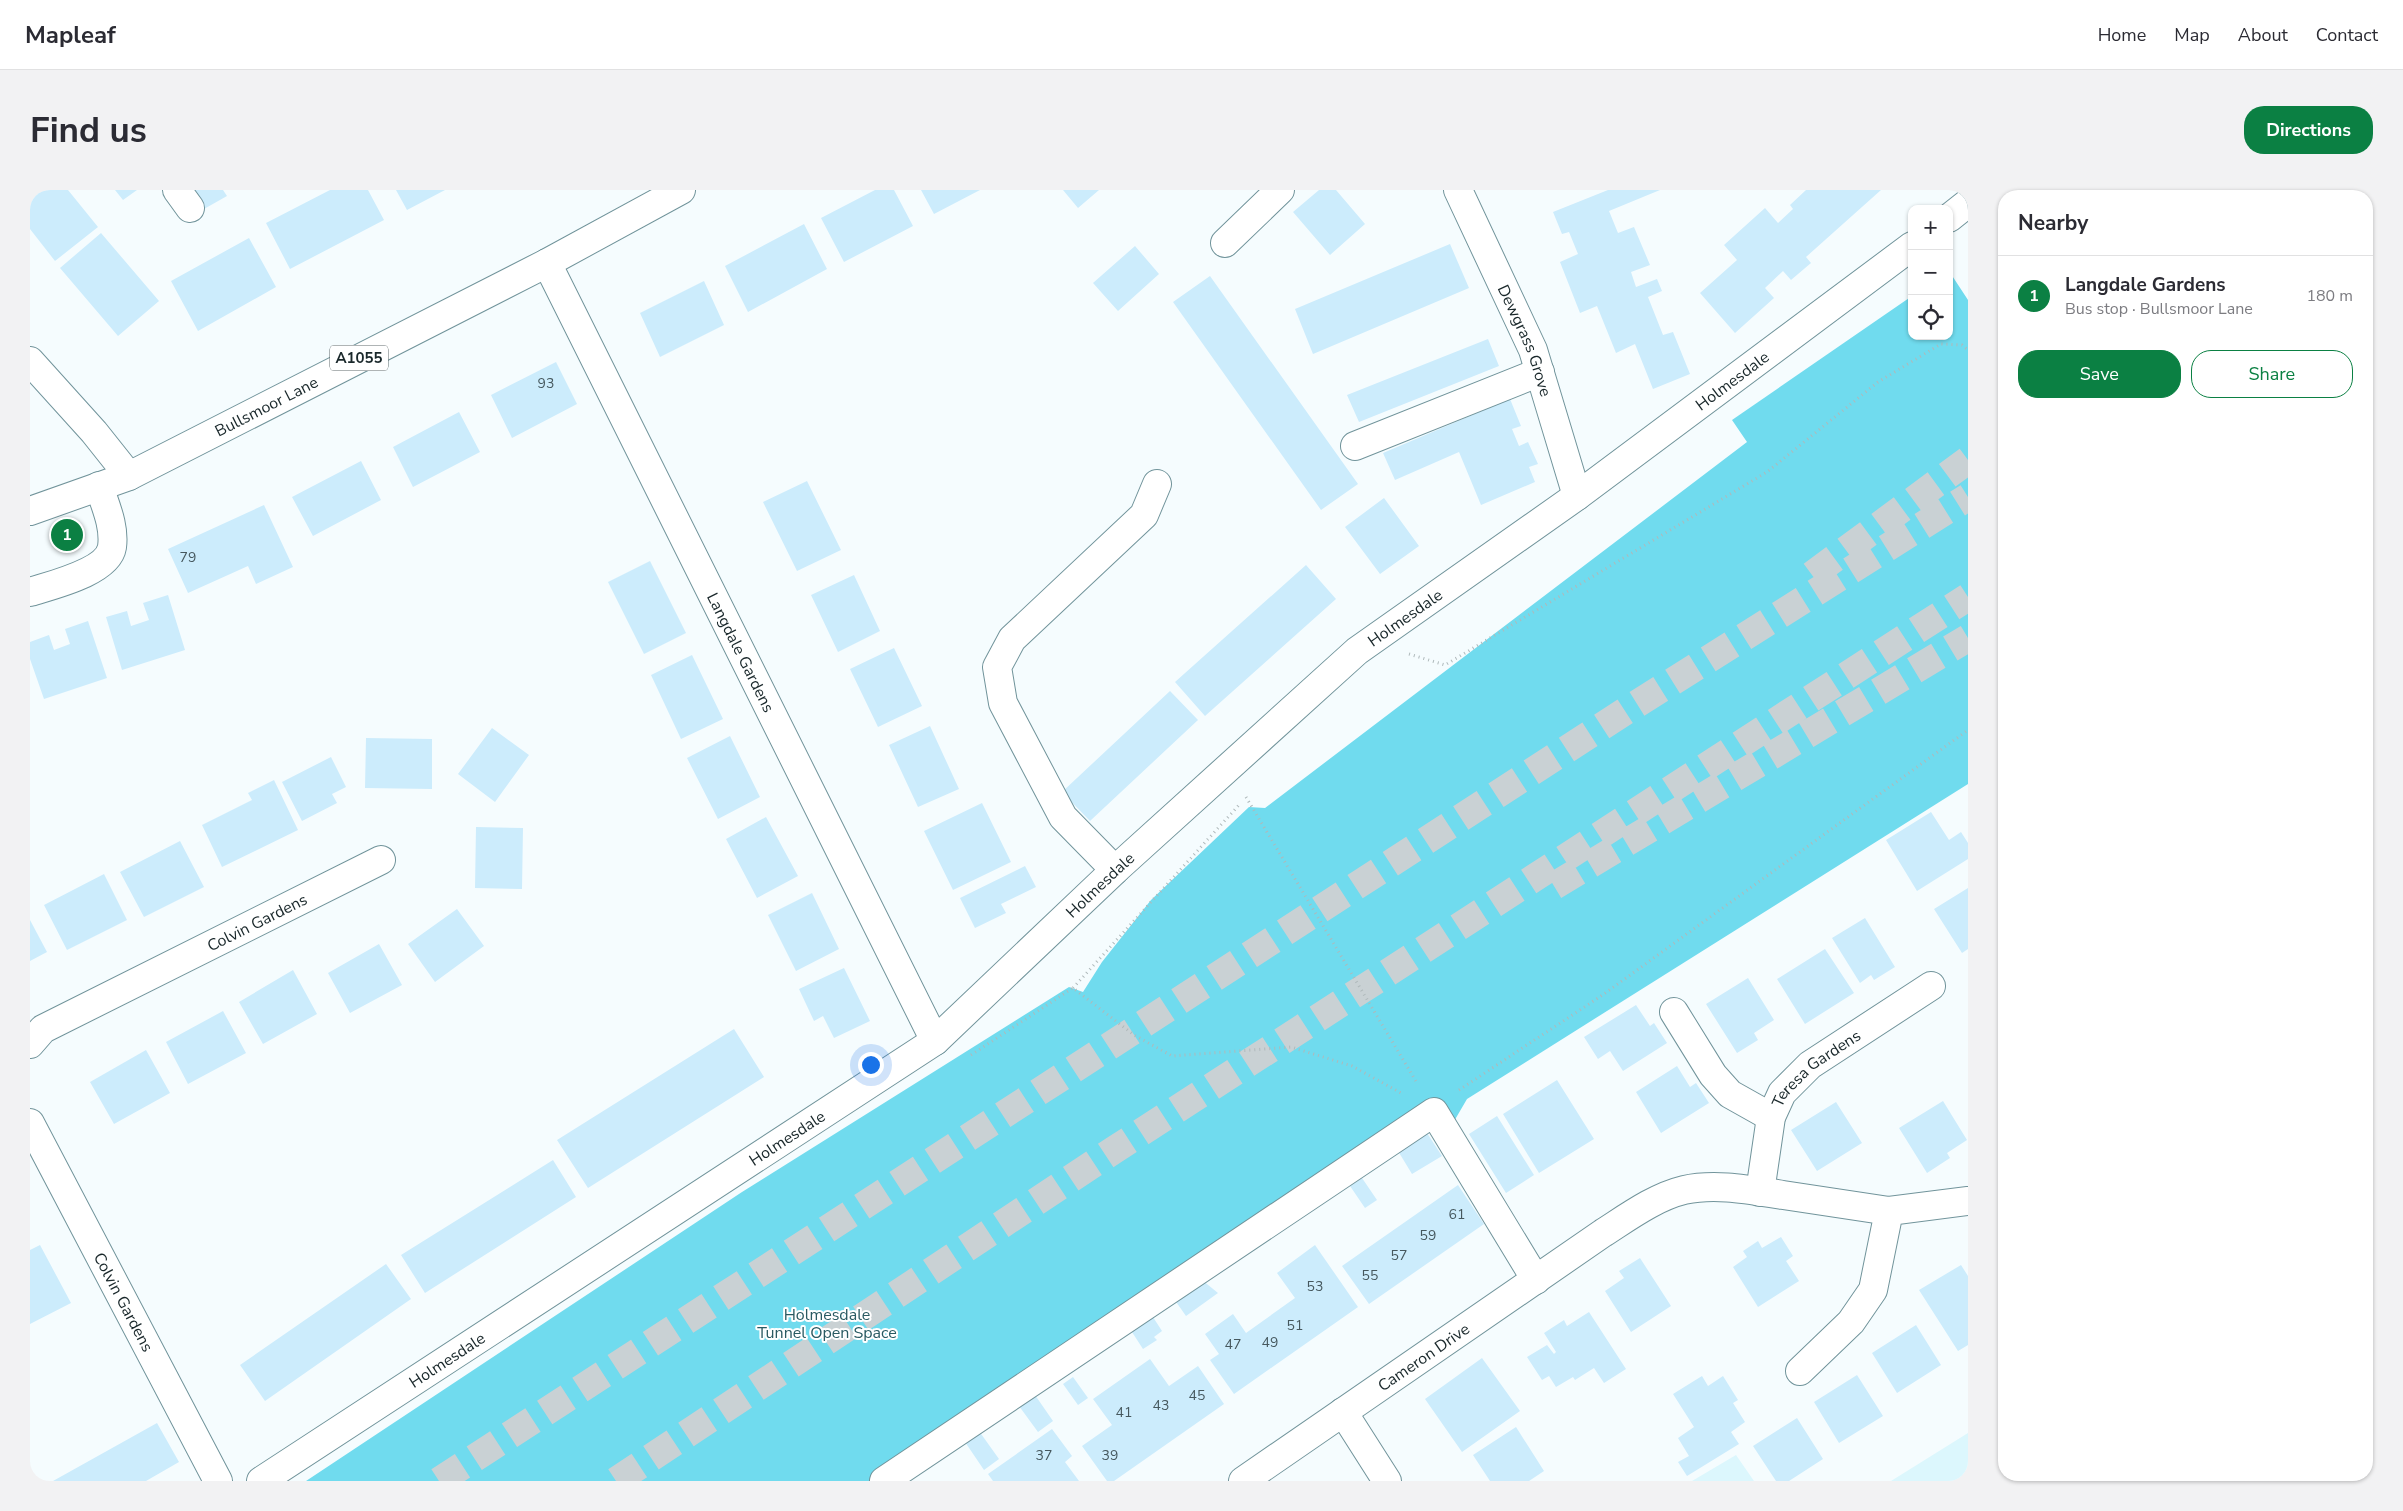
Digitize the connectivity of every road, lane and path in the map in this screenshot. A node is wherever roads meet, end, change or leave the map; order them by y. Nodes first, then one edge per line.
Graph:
1 (681, 190) edge
2 (1280, 190) edge
3 (1458, 190) edge
4 (1225, 243) dead end
5 (1908, 249) edge
6 (547, 263) junction
7 (1968, 350) edge
8 (30, 362) edge
9 (1540, 372) junction
10 (1355, 446) dead end
11 (128, 476) junction
12 (1157, 484) dead end
13 (99, 486) junction
14 (1577, 496) junction
15 (30, 511) edge
16 (30, 592) edge
17 (1399, 651) dead end
18 (1968, 730) edge
19 (1229, 769) junction
20 (1246, 797) junction
21 (381, 860) dead end
22 (1115, 870) junction
23 (1931, 986) dead end
24 (1073, 988) junction
25 (1674, 1012) dead end
26 (935, 1041) junction
27 (30, 1044) edge
28 (965, 1059) dead end
29 (1434, 1112) junction
30 (1771, 1117) junction
31 (30, 1123) edge
32 (1760, 1192) junction
33 (1968, 1201) edge
34 (1889, 1211) junction
35 (1536, 1280) junction
36 (1800, 1371) dead end
37 (1343, 1412) junction
38 (218, 1481) edge
39 (261, 1481) edge
40 (884, 1481) edge
41 (1243, 1481) edge
42 (1387, 1481) edge

1 - 6 street, Bullsmoor Lane / A1055
2 - 4 street
3 - 9 street, Dewgrass Grove
5 - 14 street, Holmesdale
6 - 11 street, Bullsmoor Lane / A1055
6 - 26 street, Langdale Gardens
7 - 17 path
8 - 11 street
9 - 10 street
9 - 14 street, Dewgrass Grove
11 - 13 street, Bullsmoor Lane / A1055
12 - 22 street
13 - 15 street, Bullsmoor Lane / A1055
13 - 16 street
14 - 19 street, Holmesdale
18 - 29 path
19 - 20 path
19 - 22 street, Holmesdale
20 - 24 path
20 - 29 path
21 - 27 street, Colvin Gardens
22 - 26 street, Holmesdale
23 - 30 street, Teresa Gardens
24 - 28 path
24 - 29 path
25 - 30 street
26 - 39 street, Holmesdale
29 - 35 street
29 - 40 street
30 - 32 street, Teresa Gardens
31 - 38 street, Colvin Gardens
32 - 34 street
32 - 35 street, Cameron Drive
33 - 34 street
34 - 36 street
35 - 37 street, Cameron Drive
37 - 41 street, Cameron Drive
37 - 42 street

